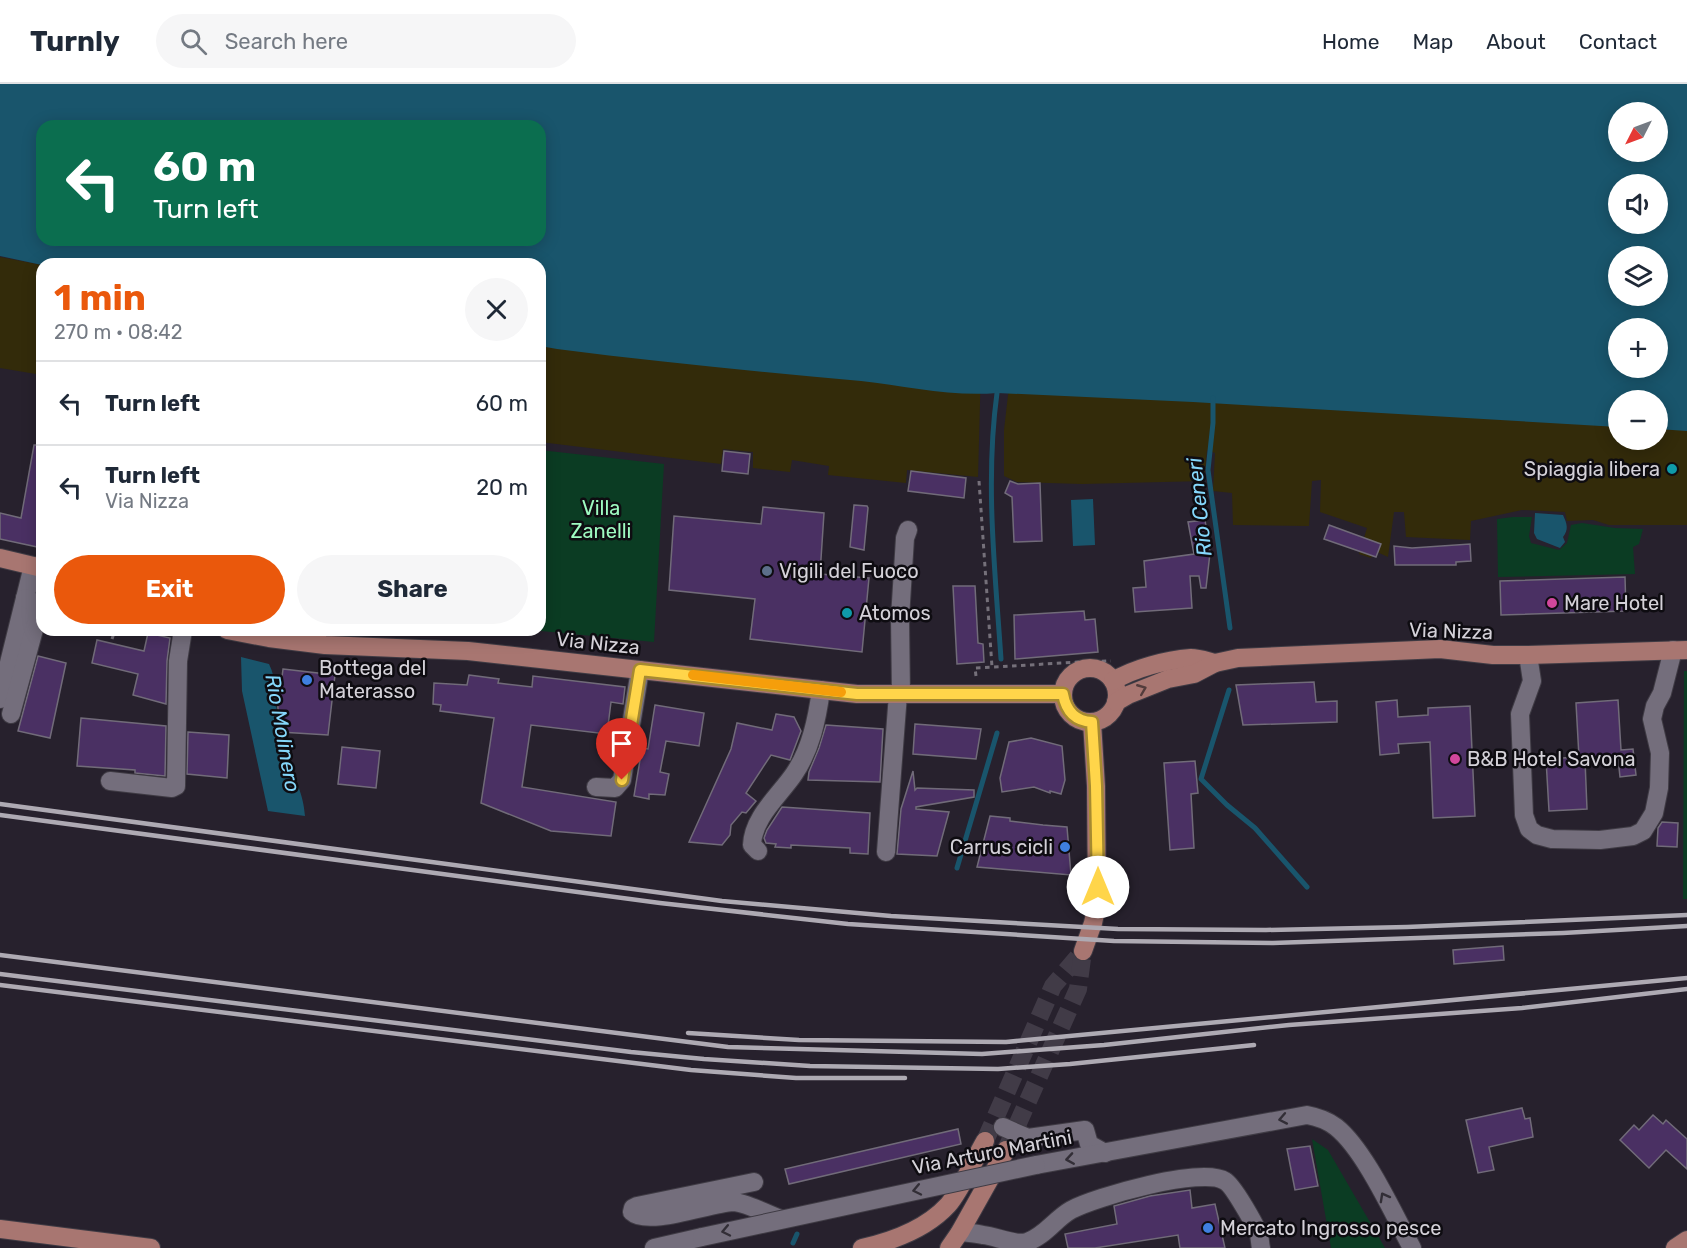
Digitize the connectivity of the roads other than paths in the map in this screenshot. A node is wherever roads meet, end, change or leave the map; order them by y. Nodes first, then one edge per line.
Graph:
1 (908, 530) dead end
2 (0, 558) edge
3 (36, 567) edge
4 (36, 572) edge
5 (25, 598) junction
6 (36, 606) edge
7 (36, 626) edge
8 (176, 636) edge
9 (258, 636) edge
10 (1680, 650) edge
11 (1528, 655) junction
12 (1215, 663) junction
13 (640, 670) junction
14 (1113, 681) junction
15 (1, 689) edge
16 (821, 690) junction
17 (899, 694) junction
18 (1063, 694) junction
19 (1116, 702) junction
20 (11, 714) dead end
21 (1092, 722) junction
22 (110, 781) dead end
23 (596, 788) dead end
24 (759, 851) dead end
25 (886, 852) dead end
26 (1083, 951) dead end
27 (1003, 1127) dead end
28 (985, 1141) tunnel mouth
29 (1006, 1150) tunnel mouth
30 (1105, 1153) junction
31 (754, 1182) dead end
32 (781, 1220) junction
33 (0, 1229) edge
34 (960, 1233) junction
35 (1687, 1240) edge
36 (1010, 1244) edge
37 (151, 1248) edge
38 (654, 1248) edge
39 (862, 1248) edge
40 (949, 1248) edge
41 (1261, 1248) edge
42 (1412, 1248) edge
43 (1675, 1248) edge

1 - 17 street
2 - 3 main road
4 - 5 street
5 - 6 street
5 - 15 street
7 - 20 street
8 - 22 street
9 - 13 main road, Via Nizza
10 - 11 main road, Via Nizza
10 - 11 street
11 - 12 main road, Via Nizza
12 - 14 main road
19 -> 12 main road
13 - 16 main road, Via Nizza
13 - 23 street
14 - 18 main road
14 - 19 main road
16 - 17 main road, Via Nizza
16 - 24 street
17 - 18 main road, Via Nizza
17 - 25 street
18 - 21 main road
19 - 21 main road
21 - 26 main road
27 - 30 street
28 - 39 main road
29 - 34 main road
30 -> 32 street, Via Arturo Martini, bridge
42 -> 30 street, Via Arturo Martini
31 - 32 street
32 -> 38 street, Via Arturo Martini, bridge
33 - 37 main road
34 - 36 street
34 - 40 main road
35 - 43 main road
36 - 41 street

